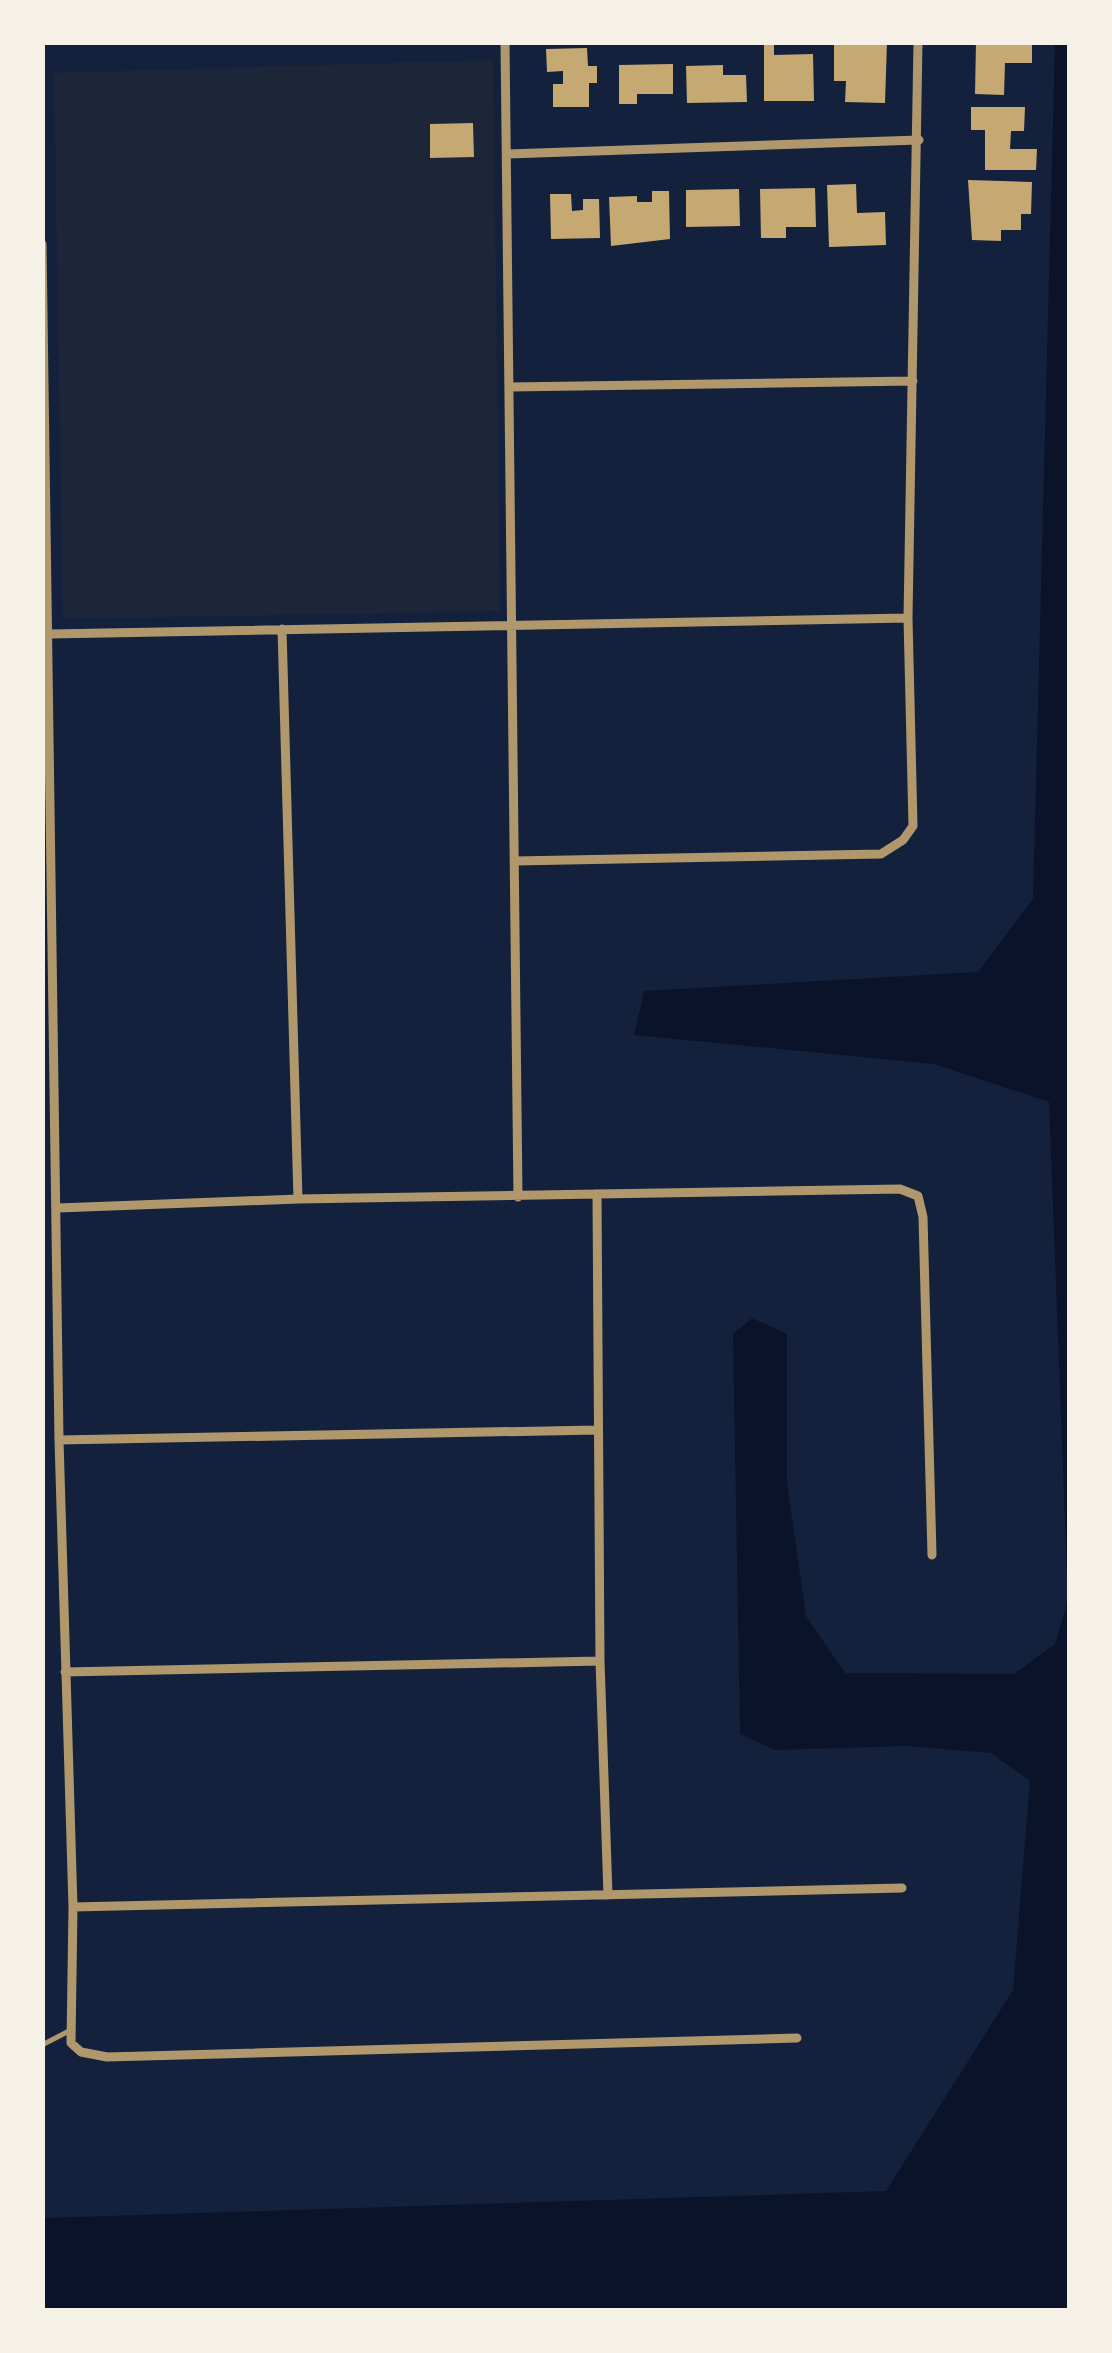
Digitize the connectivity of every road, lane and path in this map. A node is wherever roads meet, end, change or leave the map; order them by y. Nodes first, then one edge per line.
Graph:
1 (505, 42) edge
2 (918, 42) edge
3 (919, 140) junction
4 (508, 154) junction
5 (42, 244) edge
6 (913, 381) junction
7 (510, 388) junction
8 (908, 618) junction
9 (511, 625) junction
10 (282, 629) junction
11 (50, 634) junction
12 (514, 861) junction
13 (42, 1018) edge
14 (54, 1020) junction
15 (598, 1194) junction
16 (518, 1197) junction
17 (298, 1199) junction
18 (58, 1208) junction
19 (598, 1430) junction
20 (59, 1440) junction
21 (932, 1555) dead end
22 (600, 1662) junction
23 (66, 1672) junction
24 (902, 1888) dead end
25 (608, 1894) junction
26 (73, 1907) junction
27 (69, 2031) junction
28 (797, 2038) dead end
29 (42, 2044) edge

1 - 4 street
2 - 3 street
3 - 4 street
3 - 6 street
4 - 7 street
5 - 11 street
6 - 7 street
6 - 8 street
7 - 9 street
8 - 9 street
8 - 12 street
9 - 10 street
9 - 12 street
10 - 11 street
10 - 17 street
11 - 14 street
12 - 16 street
13 - 14 street
14 - 18 street
15 - 16 street
15 - 19 street
15 - 21 street
16 - 17 street
17 - 18 street
18 - 20 street
19 - 20 street
19 - 22 street
20 - 23 street
22 - 23 street
22 - 25 street
23 - 26 street
24 - 25 street
25 - 26 street
26 - 27 street
27 - 28 street
27 - 29 lane

